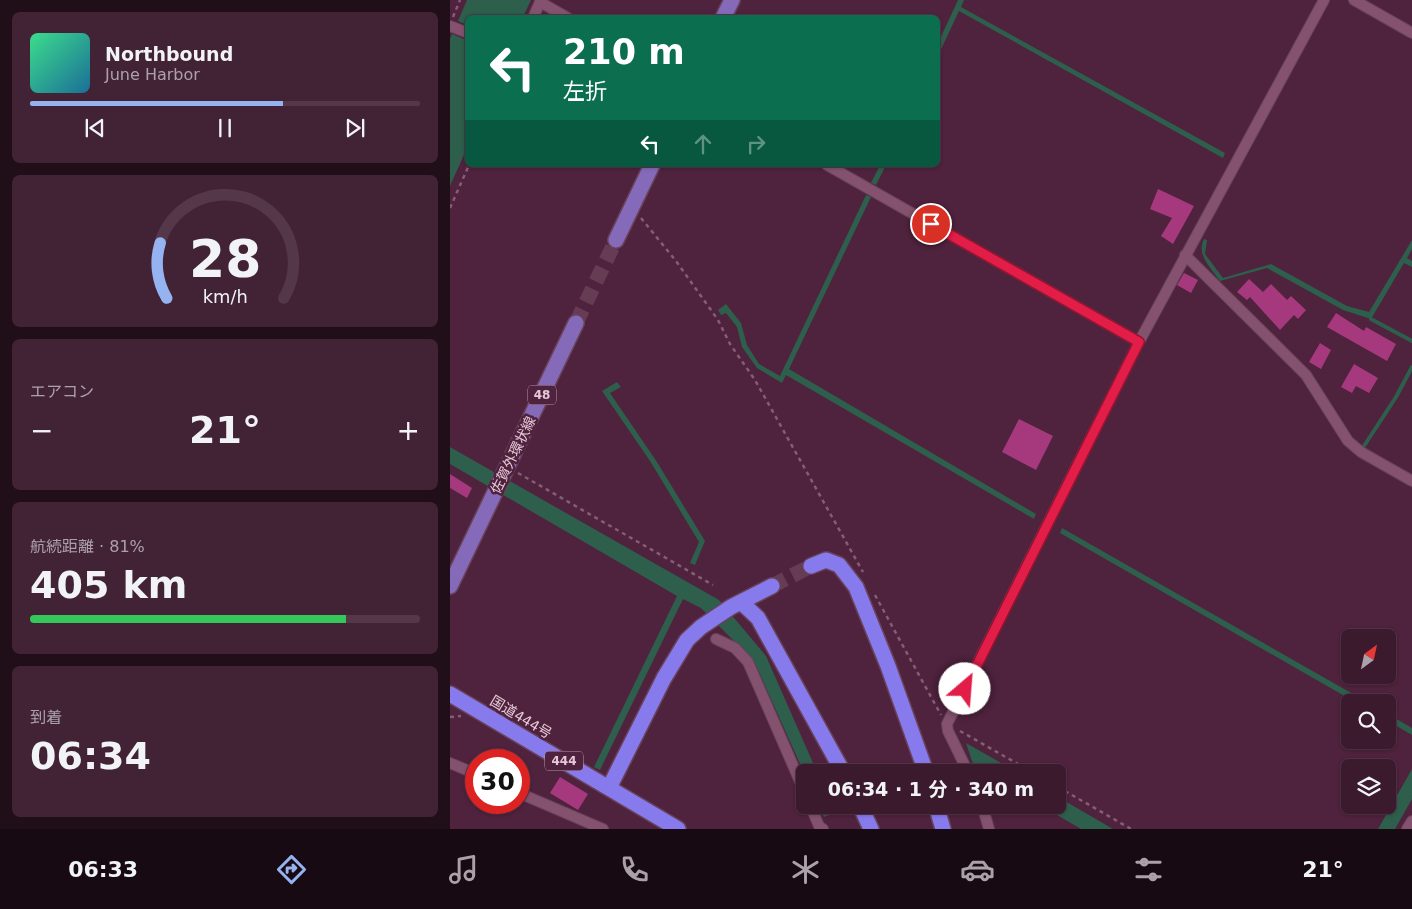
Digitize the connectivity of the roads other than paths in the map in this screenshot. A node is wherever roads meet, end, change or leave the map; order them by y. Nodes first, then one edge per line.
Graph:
1 (732, 0) edge
2 (1324, 0) edge
3 (1354, 0) edge
4 (534, 15) edge
5 (563, 15) edge
6 (724, 15) edge
7 (450, 25) edge
8 (465, 32) edge
9 (1412, 32) edge
10 (651, 167) edge
11 (831, 167) edge
12 (616, 240) tunnel mouth
13 (1185, 255) junction
14 (576, 323) tunnel mouth
15 (1139, 342) junction
16 (1412, 481) edge
17 (811, 566) tunnel mouth
18 (450, 586) edge
19 (772, 586) tunnel mouth
20 (741, 602) junction
21 (716, 639) dead end
22 (450, 694) edge
23 (450, 763) edge
24 (839, 764) edge
25 (923, 764) edge
26 (964, 764) edge
27 (465, 769) edge
28 (796, 771) edge
29 (609, 788) junction
30 (530, 798) edge
31 (814, 814) edge
32 (864, 814) edge
33 (939, 814) edge
34 (985, 814) edge
35 (1412, 821) edge
36 (602, 829) edge
37 (678, 829) edge
38 (824, 829) edge
39 (870, 829) edge
40 (943, 829) edge
41 (989, 829) edge
42 (1407, 829) edge

1 - 6 main road
2 - 13 street
3 - 9 street
4 - 5 street
7 - 8 street
10 - 12 main road
11 - 15 street
13 - 15 street
13 - 16 street
14 - 18 main road, 佐賀外環状線 / 48
15 - 26 street
17 - 25 highway
19 - 20 highway
20 - 24 highway
20 - 29 highway
21 - 28 street
22 - 29 highway, 国道444号 / 444
23 - 27 street
29 - 37 highway, 国道444号 / 444
30 - 36 street
31 - 38 street
32 - 39 highway
33 - 40 highway
34 - 41 street
35 - 42 street

